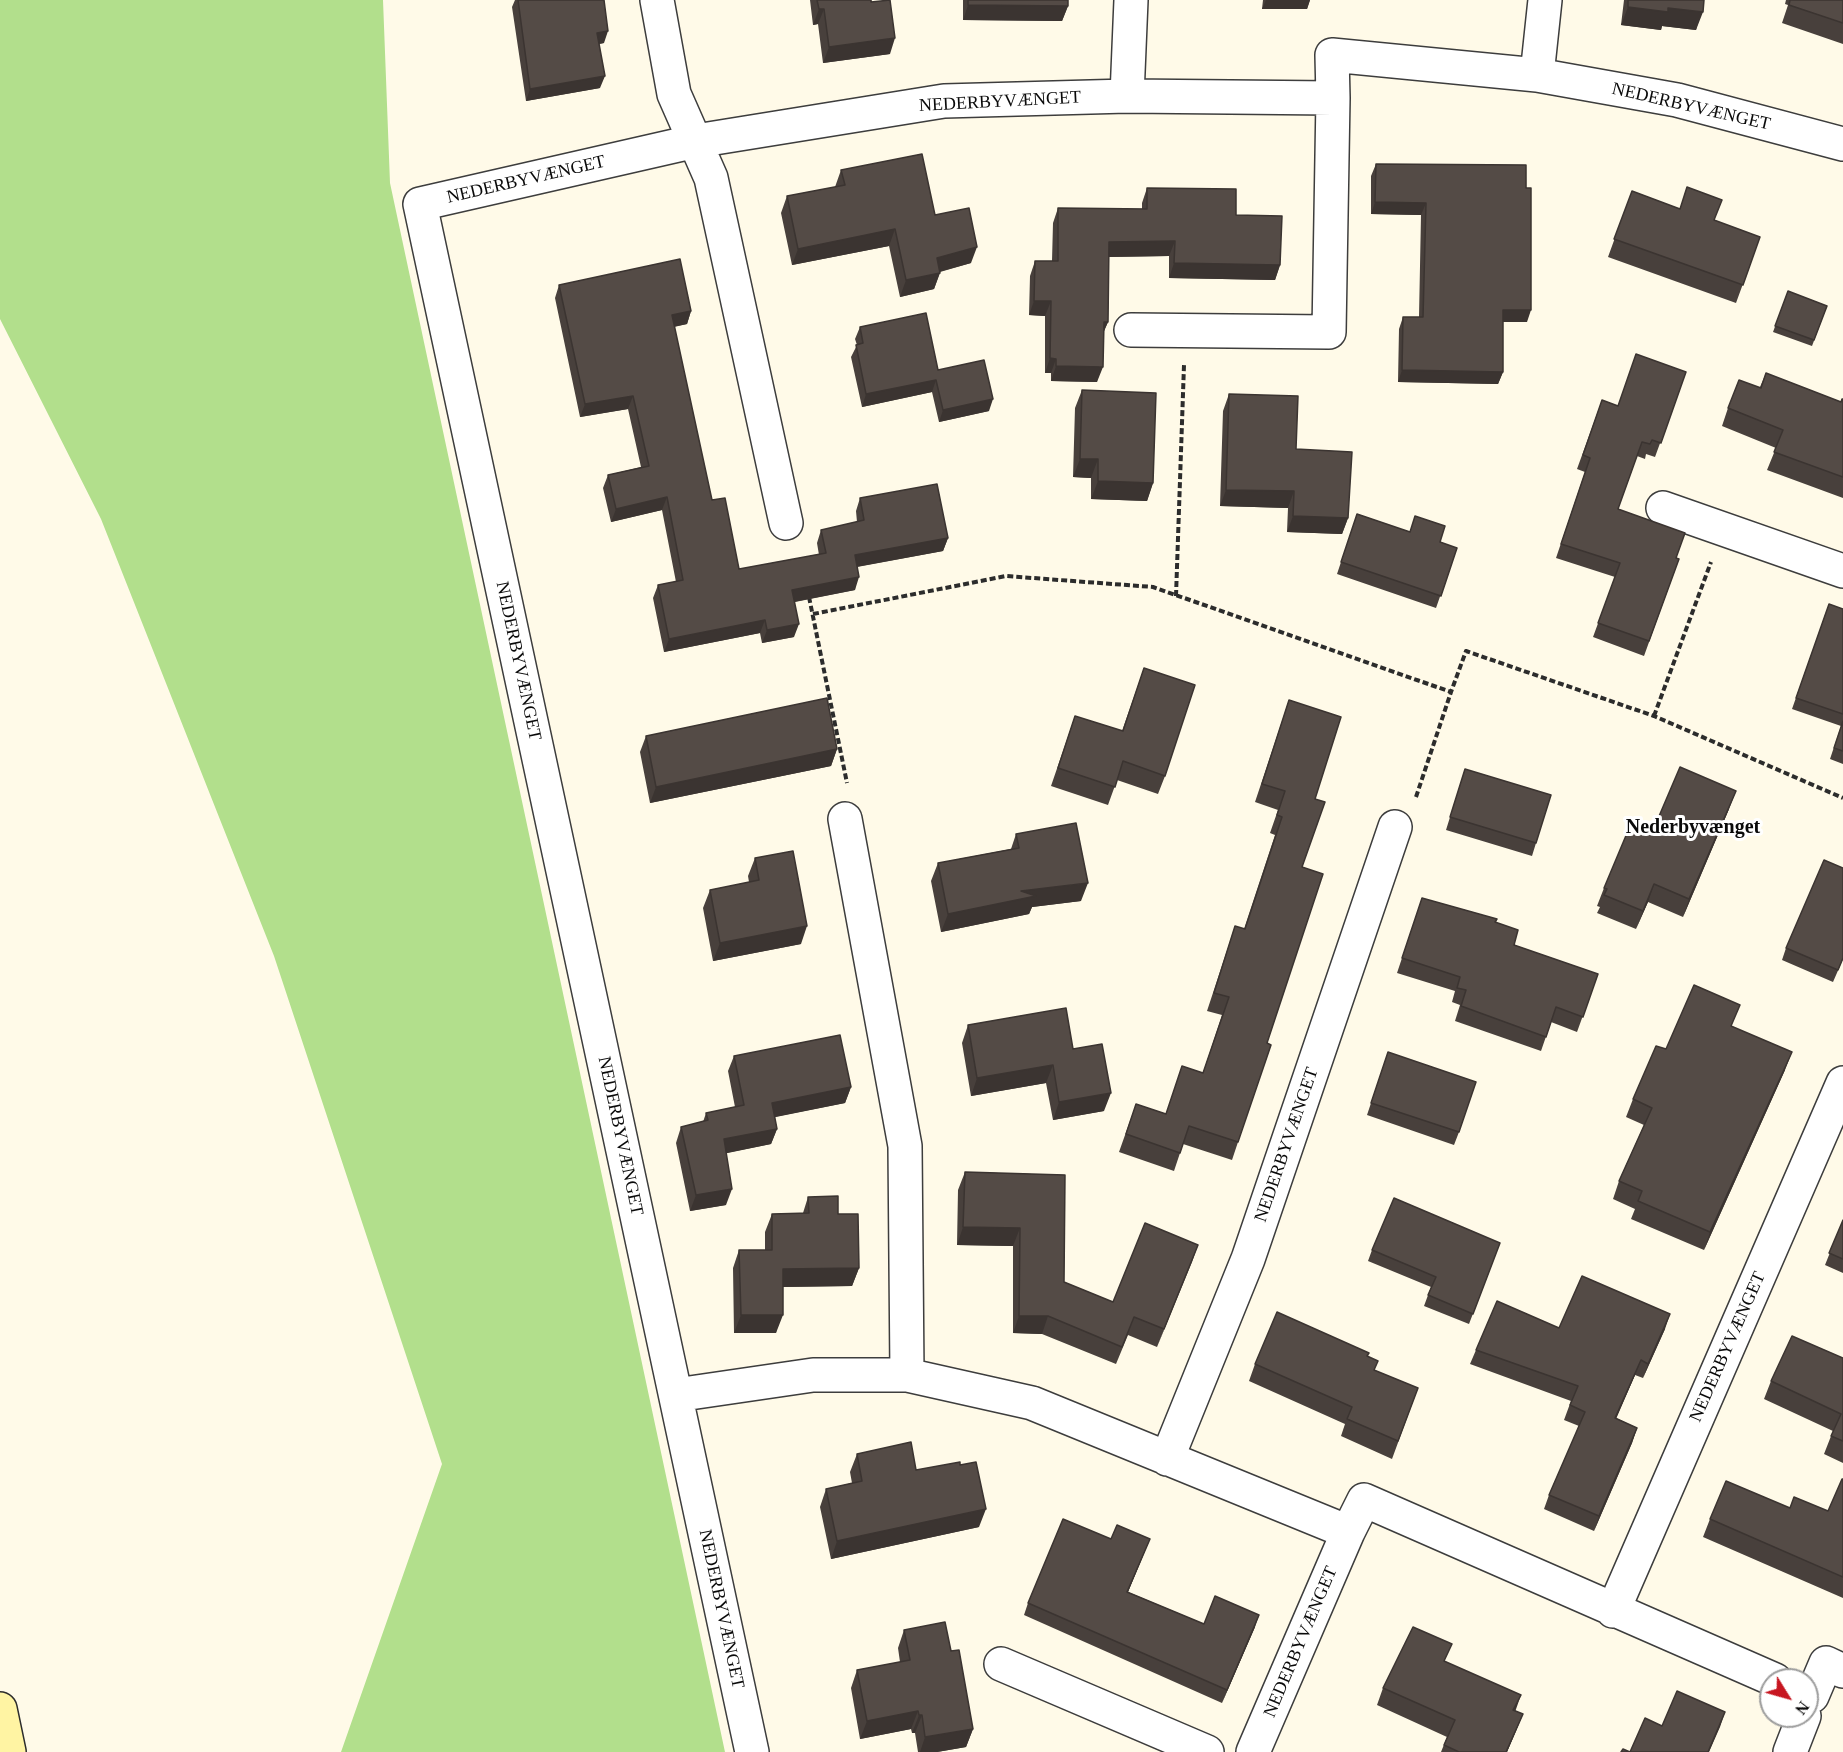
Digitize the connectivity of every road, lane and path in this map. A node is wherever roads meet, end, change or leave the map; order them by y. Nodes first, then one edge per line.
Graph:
1 (657, 0) edge
2 (1131, 0) edge
3 (1545, 0) edge
4 (1537, 75) junction
5 (1126, 96) junction
6 (1333, 98) junction
7 (696, 141) junction
8 (1843, 144) edge
9 (1131, 330) dead end
10 (1185, 331) junction
11 (1662, 508) dead end
12 (786, 523) dead end
13 (1723, 529) junction
14 (1843, 571) edge
15 (808, 593) edge
16 (1176, 596) junction
17 (813, 614) junction
18 (1451, 692) junction
19 (1654, 716) junction
20 (1843, 798) edge
21 (845, 819) joint
22 (1395, 827) joint
23 (1843, 1083) edge
24 (906, 1375) junction
25 (676, 1395) junction
26 (1167, 1459) junction
27 (1348, 1532) junction
28 (1613, 1611) junction
29 (1001, 1664) dead end
30 (1843, 1671) edge
31 (1759, 1673) edge
32 (1819, 1680) edge
33 (0, 1709) edge
34 (1799, 1728) edge
35 (9, 1752) edge
36 (752, 1752) edge
37 (1207, 1752) edge
38 (1253, 1752) edge
39 (1790, 1752) edge

1 - 7 street
2 - 5 street
3 - 4 street
4 - 6 street, NEDERBYVÆNGET
4 - 8 street, NEDERBYVÆNGET
5 - 6 street, NEDERBYVÆNGET
5 - 7 street, NEDERBYVÆNGET
6 - 10 street, NEDERBYVÆNGET
7 - 12 street
7 - 25 street, NEDERBYVÆNGET
9 - 10 street, NEDERBYVÆNGET
10 - 16 path
11 - 13 street
13 - 14 street
13 - 19 path
15 - 17 path
16 - 17 path
16 - 18 path
17 - 21 path
18 - 19 path
18 - 22 path
19 - 20 path
21 - 24 street
22 - 26 street, NEDERBYVÆNGET
23 - 28 street, NEDERBYVÆNGET
24 - 25 street
24 - 26 street
25 - 36 street, NEDERBYVÆNGET
26 - 27 street
27 - 28 street, NEDERBYVÆNGET
27 - 38 street, NEDERBYVÆNGET
28 - 31 street, NEDERBYVÆNGET
29 - 37 street
30 - 32 street
33 - 35 street
34 - 39 street

